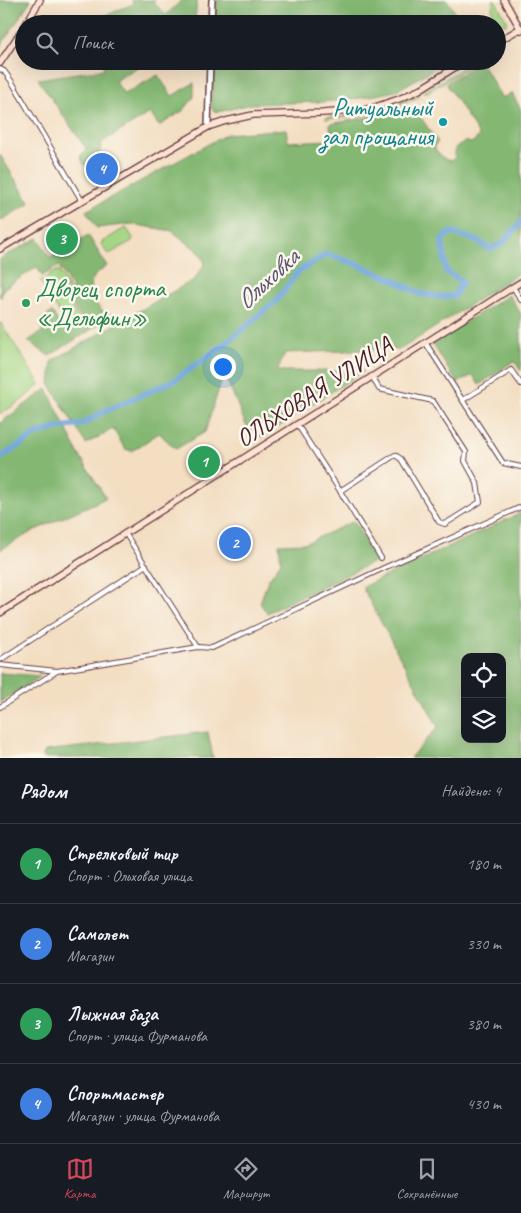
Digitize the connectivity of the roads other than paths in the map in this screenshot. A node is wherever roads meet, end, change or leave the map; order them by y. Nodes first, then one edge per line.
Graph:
1 (40, 0) edge
2 (212, 0) edge
3 (504, 0) edge
4 (31, 15) edge
5 (211, 15) edge
6 (521, 29) edge
7 (506, 37) edge
8 (15, 40) edge
9 (0, 62) edge
10 (0, 68) edge
11 (210, 70) edge
12 (451, 70) edge
13 (208, 127) junction
14 (82, 201) junction
15 (0, 249) edge
16 (521, 282) edge
17 (513, 287) junction
18 (521, 300) edge
19 (425, 342) junction
20 (372, 376) junction
21 (521, 384) edge
22 (463, 400) junction
23 (297, 424) junction
24 (521, 467) edge
25 (340, 491) junction
26 (521, 507) edge
27 (125, 533) junction
28 (381, 558) dead end
29 (146, 565) junction
30 (0, 613) edge
31 (198, 647) junction
32 (0, 660) edge
33 (0, 665) edge
34 (57, 671) junction
35 (0, 707) edge

1 - 4 main road
2 - 5 street
3 - 6 main road
6 - 7 main road
8 - 9 main road
10 - 14 street
11 - 13 street
12 - 13 main road
13 - 14 main road
14 - 15 main road
16 - 17 main road, ОЛЬХОВАЯ УЛИЦА
17 - 18 street
17 - 19 main road, ОЛЬХОВАЯ УЛИЦА
19 - 20 main road, ОЛЬХОВАЯ УЛИЦА
19 - 22 street
20 - 23 main road, ОЛЬХОВАЯ УЛИЦА
20 - 25 street
21 - 22 street
22 - 24 street
23 - 25 street
23 - 27 main road, ОЛЬХОВАЯ УЛИЦА
25 - 28 street
26 - 31 street
27 - 29 street
27 - 30 main road, ОЛЬХОВАЯ УЛИЦА
29 - 31 street
29 - 32 street
31 - 34 street
33 - 34 street
34 - 35 street

